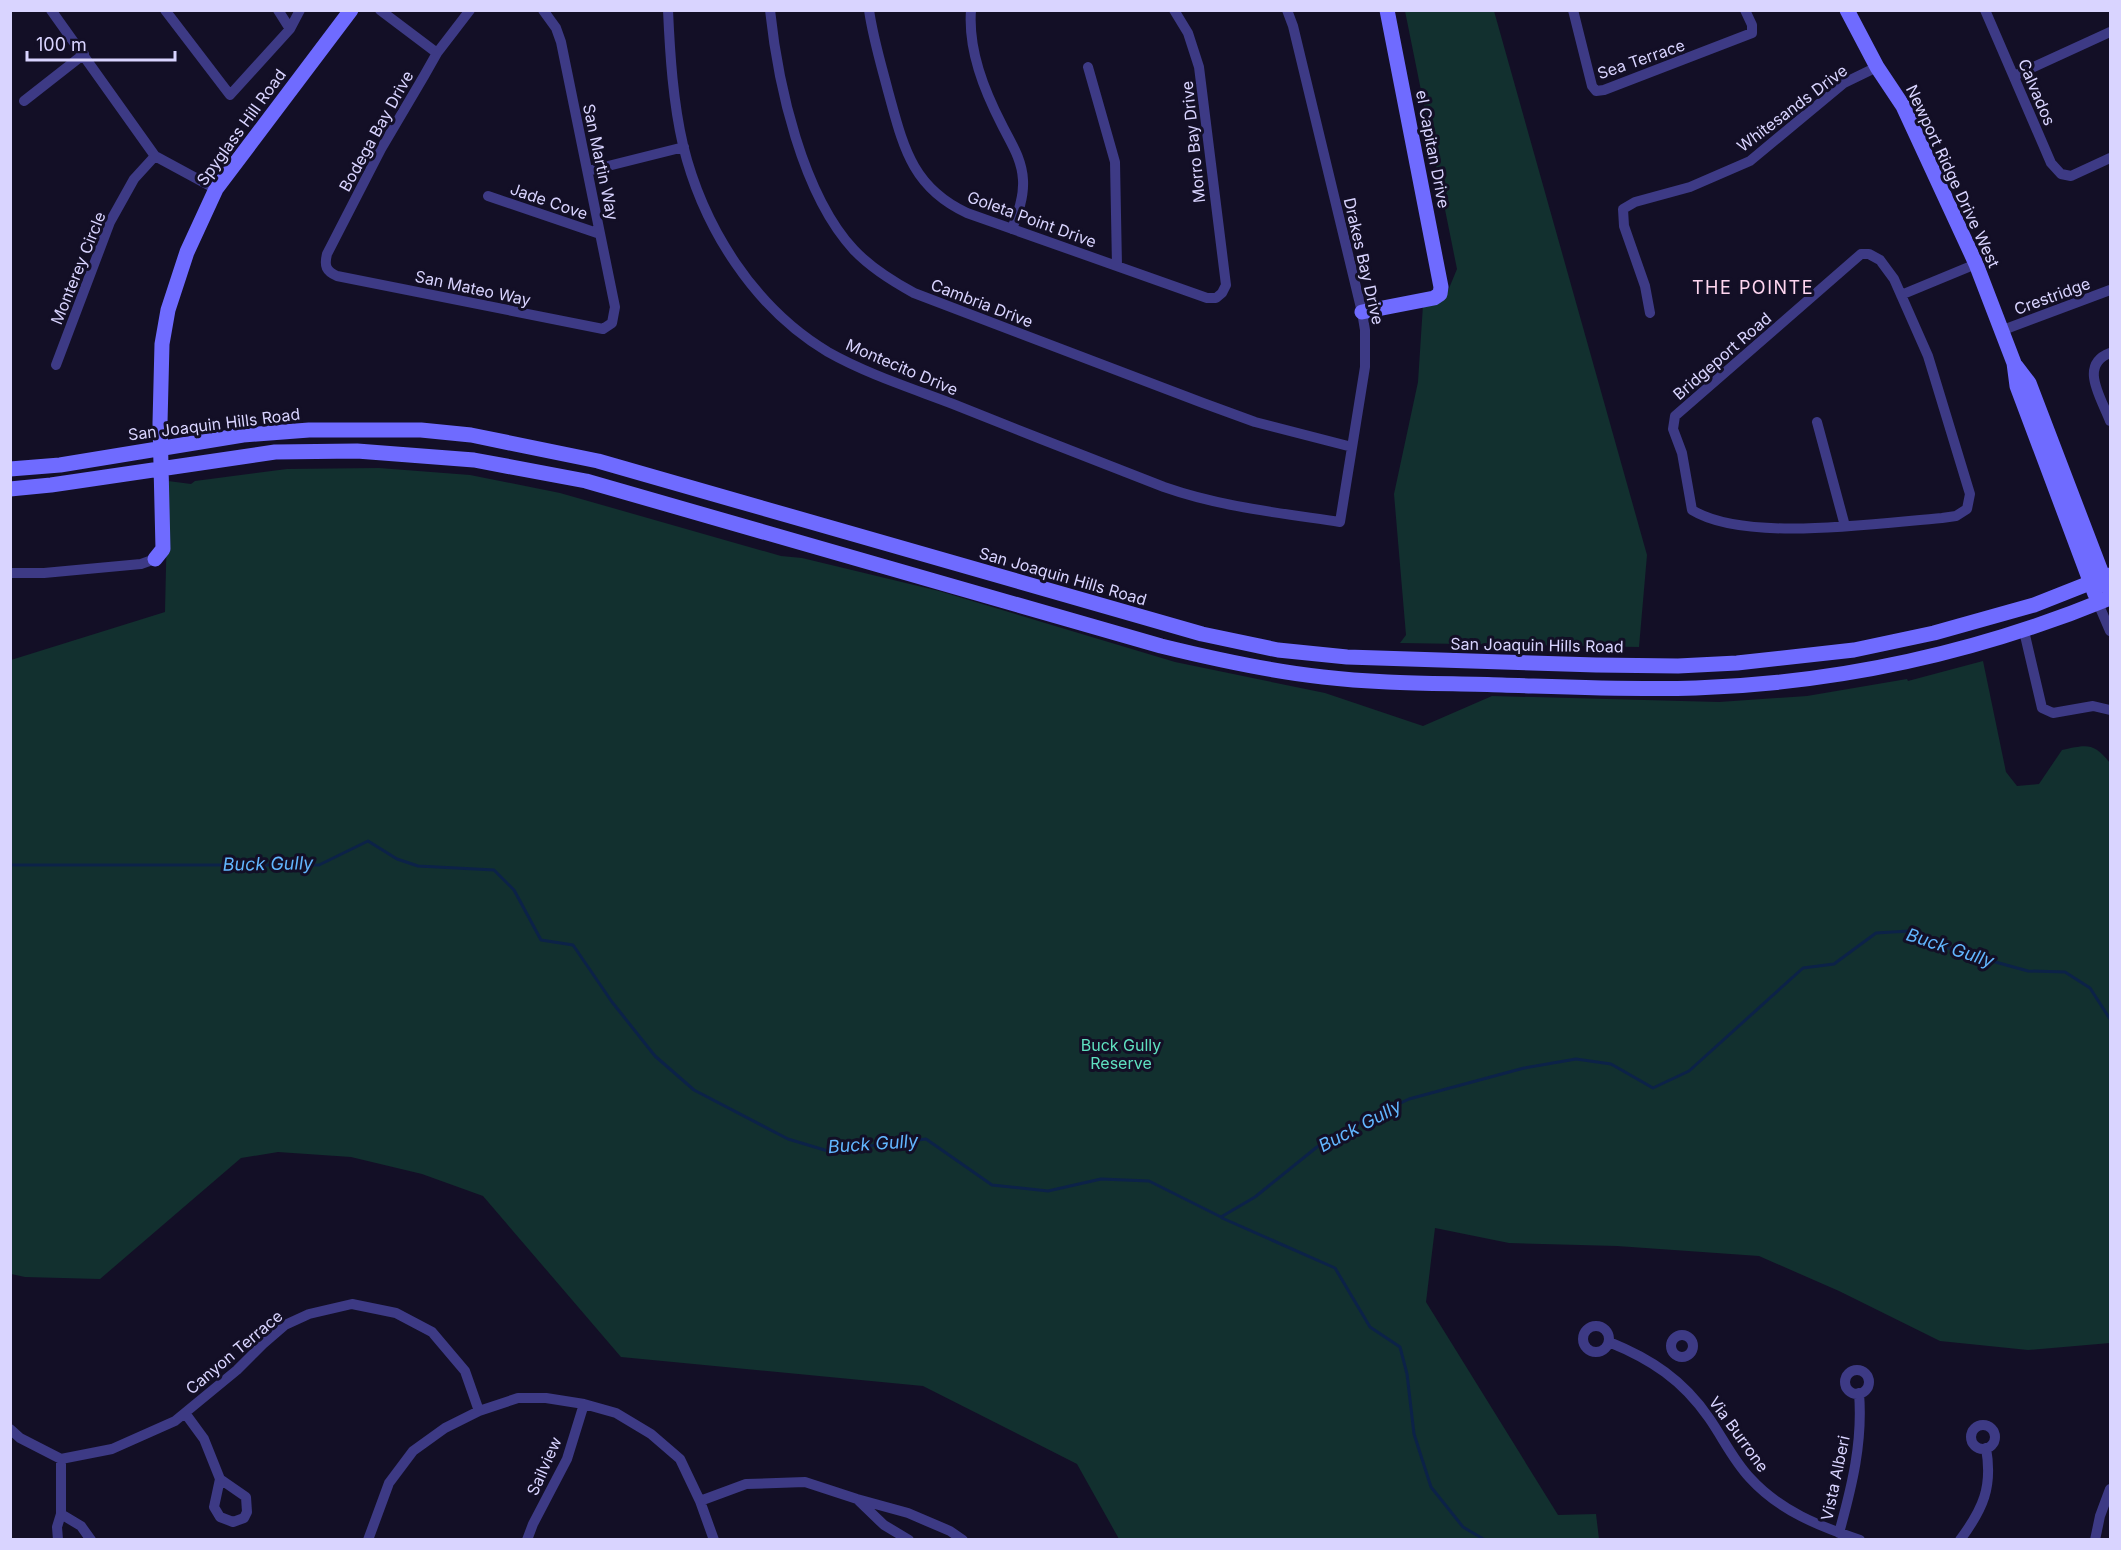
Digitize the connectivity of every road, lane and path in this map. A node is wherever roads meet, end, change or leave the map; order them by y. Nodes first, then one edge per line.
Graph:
1 (51, 10) edge
2 (165, 10) edge
3 (278, 10) edge
4 (300, 10) edge
5 (351, 10) edge
6 (380, 10) edge
7 (470, 10) edge
8 (543, 10) edge
9 (668, 10) edge
10 (770, 10) edge
11 (869, 10) edge
12 (970, 10) edge
13 (1174, 10) edge
14 (1287, 10) edge
15 (1387, 10) edge
16 (1573, 10) edge
17 (1745, 10) edge
18 (1847, 10) edge
19 (1985, 10) edge
20 (290, 29) junction
21 (2110, 32) edge
22 (84, 54) junction
23 (437, 54) junction
24 (1088, 67) dead end
25 (1877, 67) junction
26 (2014, 76) junction
27 (24, 101) dead end
28 (684, 147) junction
29 (155, 156) junction
30 (2110, 158) edge
31 (588, 171) junction
32 (216, 189) junction
33 (488, 196) dead end
34 (1012, 229) junction
35 (600, 234) junction
36 (1976, 264) junction
37 (1117, 266) junction
38 (329, 272) joint
39 (1224, 276) joint
40 (2110, 290) edge
41 (1901, 295) junction
42 (1362, 312) junction
43 (1650, 313) dead end
44 (612, 323) joint
45 (2003, 330) junction
46 (2110, 353) edge
47 (56, 365) dead end
48 (2110, 421) edge
49 (1817, 422) dead end
50 (1352, 447) junction
51 (161, 448) junction
52 (10, 469) edge
53 (160, 469) junction
54 (10, 489) edge
55 (1340, 522) joint
56 (1845, 526) junction
57 (155, 559) joint
58 (10, 573) edge
59 (2102, 579) edge
60 (2106, 598) edge
61 (2024, 631) junction
62 (2110, 631) edge
63 (2110, 710) edge
64 (1609, 1342) dead end
65 (1675, 1355) dead end
66 (1663, 1370) junction
67 (1859, 1393) dead end
68 (584, 1404) junction
69 (479, 1411) junction
70 (185, 1413) junction
71 (10, 1429) edge
72 (1986, 1448) dead end
73 (62, 1459) junction
74 (220, 1479) dead end
75 (2110, 1489) edge
76 (857, 1499) junction
77 (700, 1501) junction
78 (61, 1514) junction
79 (1839, 1533) junction
80 (58, 1539) edge
81 (91, 1539) edge
82 (368, 1539) edge
83 (527, 1539) edge
84 (714, 1539) edge
85 (909, 1539) edge
86 (963, 1539) edge
87 (1860, 1539) edge
88 (1960, 1539) edge
89 (2095, 1539) edge

1 - 22 street
2 - 20 street
3 - 20 street
4 - 20 street
5 - 32 main road, Spyglass Hill Road
6 - 23 street
7 - 23 street, Bodega Bay Drive
8 - 31 street, San Martin Way
9 - 28 street, Montecito Drive
10 - 50 street, Cambria Drive
11 - 34 street, Goleta Point Drive
12 - 34 street
13 - 39 street, Morro Bay Drive
14 - 42 street, Drakes Bay Drive
15 - 42 main road, el Capitan Drive
16 - 17 street, Sea Terrace
18 - 25 main road, Newport Ridge Drive West
19 - 26 street, Calvados
21 - 26 street
22 - 27 street
22 - 29 street
23 - 38 street, Bodega Bay Drive
24 - 37 street
25 - 36 main road, Newport Ridge Drive West
25 - 43 street, Whitesands Drive
26 - 30 street, Calvados
28 - 31 street
28 - 55 street, Montecito Drive
29 - 32 street
29 - 47 street, Monterey Circle
31 - 35 street, San Martin Way
32 - 51 main road, Spyglass Hill Road
33 - 35 street, Jade Cove
34 - 37 street, Goleta Point Drive
35 - 44 street, San Martin Way
36 - 41 street
36 - 45 main road, Newport Ridge Drive West
37 - 39 street, Goleta Point Drive
38 - 44 street, San Mateo Way
40 - 45 street, Crestridge
41 - 56 street, Bridgeport Road
41 - 56 street, Bridgeport Road
42 - 50 street, Drakes Bay Drive
45 - 59 main road, Newport Ridge Drive West
46 - 48 street
49 - 56 street
50 - 55 street, Drakes Bay Drive
51 - 52 main road, San Joaquin Hills Road
51 - 53 main road, Spyglass Hill Road
51 - 59 main road, San Joaquin Hills Road
53 - 54 main road
53 - 57 main road, Spyglass Hill Road
53 - 61 main road
57 - 58 street
59 - 60 main road, Newport Ridge Drive West
60 - 61 main road
60 - 62 street
61 - 63 street
64 - 66 street, Via Burrone
65 - 66 street
66 - 79 street, Via Burrone
67 - 79 street, Vista Alberi
68 - 69 street
68 - 77 street
68 - 83 street, Sailview
69 - 70 street, Canyon Terrace
69 - 82 street
70 - 73 street, Canyon Terrace
70 - 74 street
71 - 73 street
72 - 88 street
73 - 78 street
75 - 89 street
76 - 77 street
76 - 85 street
76 - 86 street
77 - 84 street
78 - 80 street
78 - 81 street
79 - 87 street, Via Burrone

